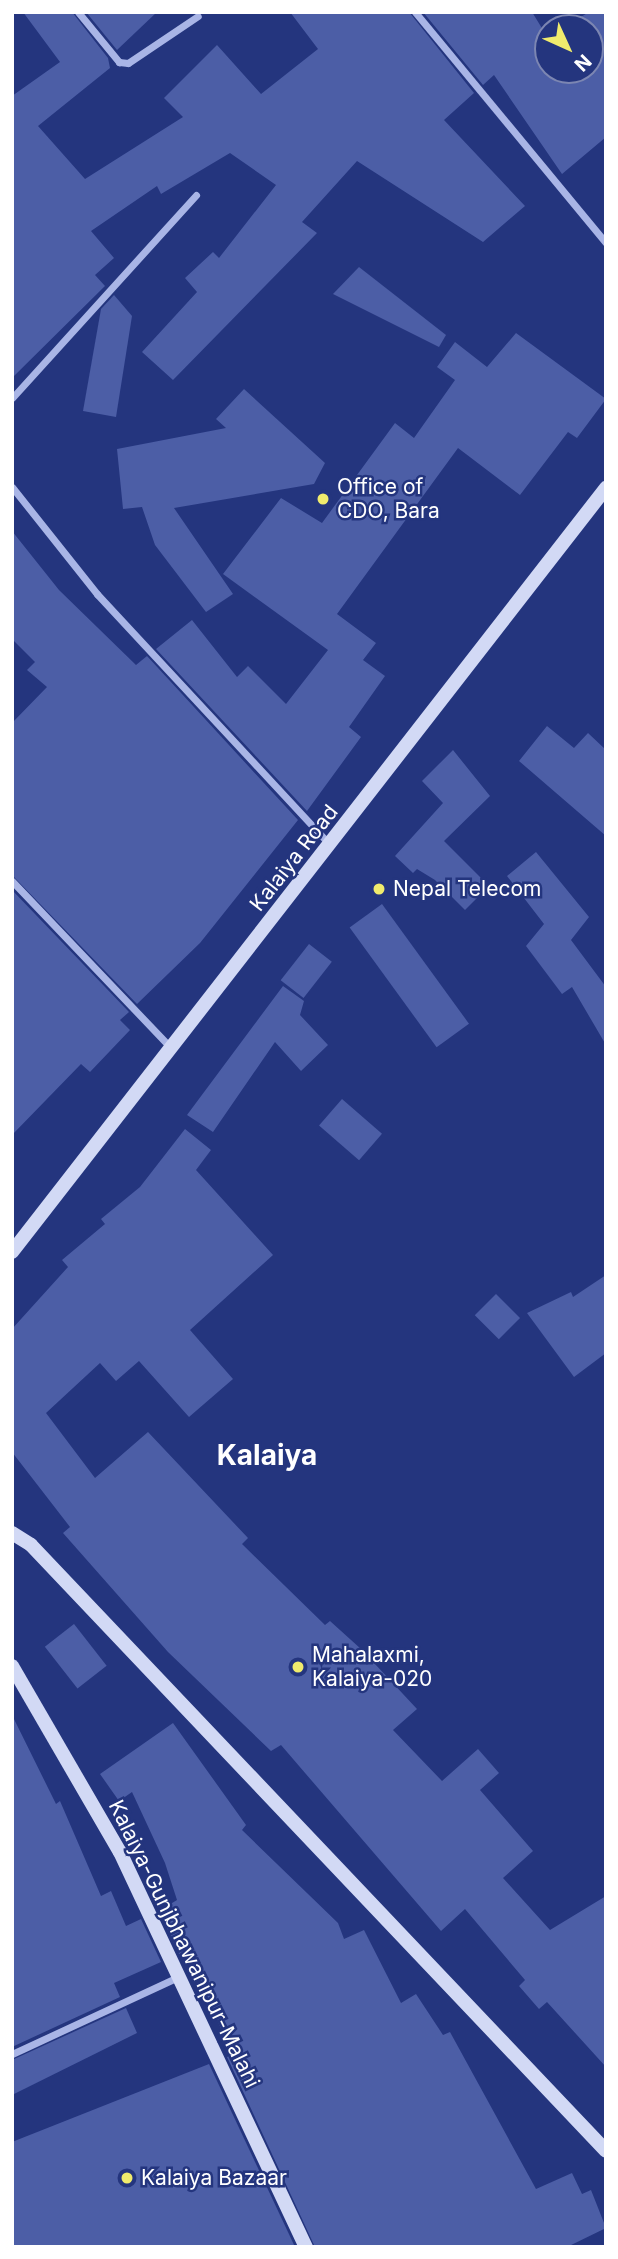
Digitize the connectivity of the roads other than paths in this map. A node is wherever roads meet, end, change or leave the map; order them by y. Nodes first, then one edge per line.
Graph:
1 (78, 12) edge
2 (415, 12) edge
3 (198, 16) dead end
4 (196, 195) dead end
5 (606, 243) edge
6 (12, 398) edge
7 (12, 487) edge
8 (606, 488) edge
9 (331, 845) junction
10 (12, 881) edge
11 (174, 1050) junction
12 (12, 1252) edge
13 (12, 1533) edge
14 (12, 1665) edge
15 (179, 1977) junction
16 (12, 2054) edge
17 (606, 2151) edge
18 (306, 2247) edge

1 - 3 street
2 - 5 street
4 - 6 street
7 - 9 street
8 - 9 main road, Kalaiya Road
9 - 11 main road, Kalaiya Road
10 - 11 street
11 - 12 main road, Kalaiya Road
13 - 17 main road
14 - 15 main road, Kalaiya-Gunjbhawanipur-Malahi
15 - 16 street
15 - 18 main road, Kalaiya-Gunjbhawanipur-Malahi

